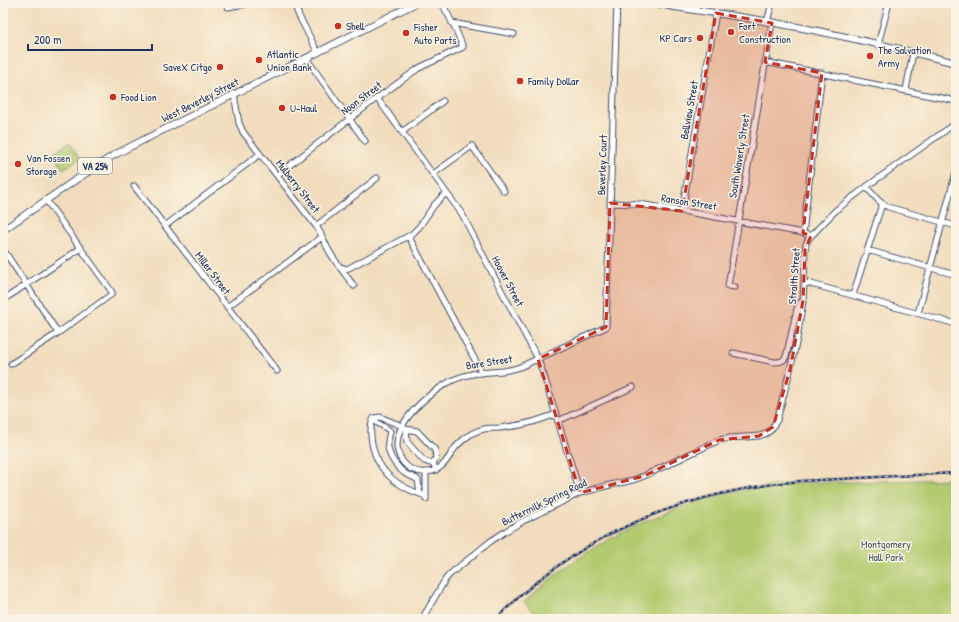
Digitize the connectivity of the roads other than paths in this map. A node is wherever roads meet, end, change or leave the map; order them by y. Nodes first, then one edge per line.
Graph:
1 (252, 3) edge
2 (294, 3) edge
3 (416, 3) edge
4 (442, 3) edge
5 (617, 3) edge
6 (651, 3) edge
7 (772, 3) edge
8 (890, 3) edge
9 (228, 7) dead end
10 (716, 13) junction
11 (770, 22) junction
12 (452, 23) junction
13 (514, 34) dead end
14 (878, 44) junction
15 (318, 52) junction
16 (913, 52) junction
17 (306, 58) junction
18 (765, 62) junction
19 (956, 63) edge
20 (822, 73) junction
21 (906, 90) junction
22 (234, 94) junction
23 (377, 98) junction
24 (443, 101) dead end
25 (956, 101) edge
26 (349, 119) junction
27 (956, 123) edge
28 (402, 132) junction
29 (365, 141) dead end
30 (260, 154) junction
31 (433, 174) junction
32 (277, 175) junction
33 (956, 175) edge
34 (377, 178) dead end
35 (134, 186) dead end
36 (866, 187) junction
37 (504, 191) dead end
38 (446, 193) junction
39 (46, 200) junction
40 (610, 203) junction
41 (882, 204) junction
42 (682, 211) junction
43 (738, 220) junction
44 (943, 222) junction
45 (165, 226) junction
46 (316, 226) junction
47 (956, 226) edge
48 (3, 230) edge
49 (803, 232) junction
50 (409, 236) junction
51 (811, 236) junction
52 (322, 237) junction
53 (81, 248) junction
54 (3, 249) edge
55 (867, 250) junction
56 (341, 267) junction
57 (930, 268) junction
58 (956, 275) edge
59 (804, 282) junction
60 (26, 285) junction
61 (354, 286) dead end
62 (735, 287) dead end
63 (854, 296) junction
64 (3, 300) edge
65 (803, 301) junction
66 (227, 307) junction
67 (918, 313) junction
68 (956, 324) edge
69 (606, 327) joint
70 (58, 333) junction
71 (733, 353) dead end
72 (538, 359) junction
73 (11, 364) dead end
74 (277, 371) dead end
75 (482, 373) junction
76 (633, 388) dead end
77 (556, 414) junction
78 (373, 420) junction
79 (558, 421) junction
80 (404, 427) junction
81 (773, 427) joint
82 (433, 464) junction
83 (436, 470) junction
84 (426, 472) junction
85 (580, 493) junction
86 (420, 494) junction
87 (422, 619) edge

1 - 9 street
2 - 15 street
3 - 15 main road, West Beverley Street / VA 254
4 - 12 street
5 - 40 street, Beverley Court
6 - 10 main road
7 - 11 street, South Waverly Street
8 - 14 street
10 - 11 main road
10 - 42 street, Bellview Street
11 - 14 main road
11 - 18 street, South Waverly Street
12 - 13 street
12 - 23 street, Noon Street
14 - 16 main road
15 - 17 main road, West Beverley Street / VA 254
16 - 19 main road
16 - 21 street
17 - 22 main road, West Beverley Street / VA 254
17 - 26 street
18 - 20 street
18 - 43 street, South Waverly Street
20 - 21 street
20 - 49 street
21 - 25 street
22 - 30 street, Mulberry Street
22 - 39 main road, West Beverley Street / VA 254
23 - 26 street, Noon Street
23 - 28 street, Hoover Street
24 - 28 street
26 - 29 street
26 - 32 street, Noon Street
27 - 36 street, Straith Street
28 - 31 street, Hoover Street
30 - 32 street, Mulberry Street
30 - 45 street
31 - 37 street
31 - 38 street, Hoover Street
32 - 46 street, Mulberry Street
33 - 44 street
34 - 46 street
35 - 45 street, Miller Street
36 - 41 street
36 - 51 street, Straith Street
38 - 50 street
38 - 72 street, Hoover Street
39 - 48 main road, West Beverley Street / VA 254
39 - 53 street
40 - 42 street, Ranson Street
40 - 69 street, Beverley Court
41 - 44 street
41 - 55 street
42 - 43 street, Ranson Street
43 - 49 street, Ranson Street
43 - 62 street, South Waverly Street
44 - 47 street
44 - 57 street
45 - 66 street, Miller Street
46 - 52 street, Mulberry Street
49 - 51 street, Ranson Street
50 - 56 street
50 - 75 street
51 - 59 street, Straith Street
52 - 56 street, Mulberry Street
52 - 66 street
53 - 60 street
53 - 70 street
54 - 60 street
55 - 57 street
55 - 63 street
56 - 61 street, Mulberry Street
57 - 58 street
57 - 67 street
59 - 63 street
59 - 65 street, Straith Street
60 - 64 street
60 - 70 street
63 - 67 street
65 - 71 street
65 - 81 street, Straith Street
66 - 74 street, Miller Street
67 - 68 street
69 - 72 street, Bare Street
70 - 73 street
72 - 75 street, Bare Street
72 - 77 street, Hoover Street
75 - 80 street, Bare Street
76 - 79 street
77 - 79 street, Hoover Street
77 - 83 street
78 - 80 street
78 - 86 street
78 - 86 street
79 - 85 street, Hoover Street
80 - 82 street
80 - 82 street
80 - 84 street, Bare Street
81 - 85 street, Buttermilk Spring Road
82 - 83 street
83 - 84 street
84 - 86 street
85 - 87 street, Buttermilk Spring Road

